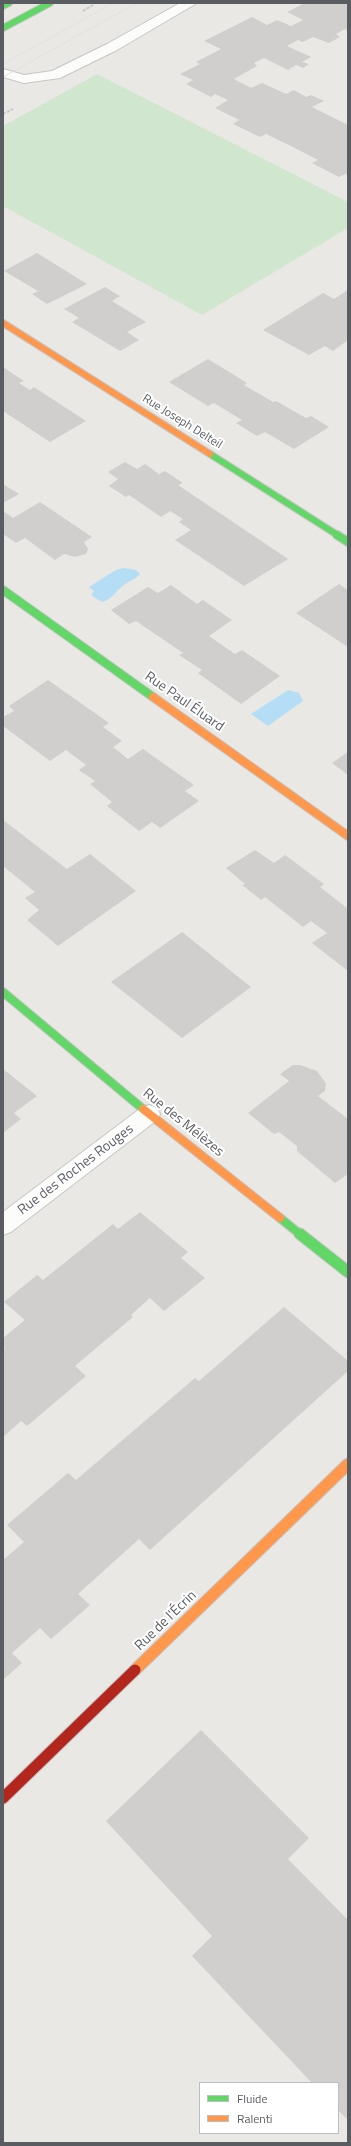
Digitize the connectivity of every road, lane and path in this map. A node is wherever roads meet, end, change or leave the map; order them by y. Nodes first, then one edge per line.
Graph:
1 (9, 3) edge
2 (50, 3) edge
3 (190, 3) edge
4 (3, 6) edge
5 (3, 28) edge
6 (3, 74) edge
7 (3, 323) edge
8 (348, 542) edge
9 (3, 590) edge
10 (348, 836) edge
11 (3, 992) edge
12 (149, 1114) junction
13 (3, 1225) edge
14 (348, 1272) edge
15 (348, 1464) edge
16 (3, 1798) edge

1 - 4 street
2 - 5 street
3 - 6 street
7 - 8 street, Rue Joseph Delteil
9 - 10 street, Rue Paul Éluard
11 - 12 street, Rue des Mélèzes
12 - 13 street, Rue des Roches Rouges
12 - 14 street, Rue des Mélèzes
15 - 16 street, Rue de l'Écrin

